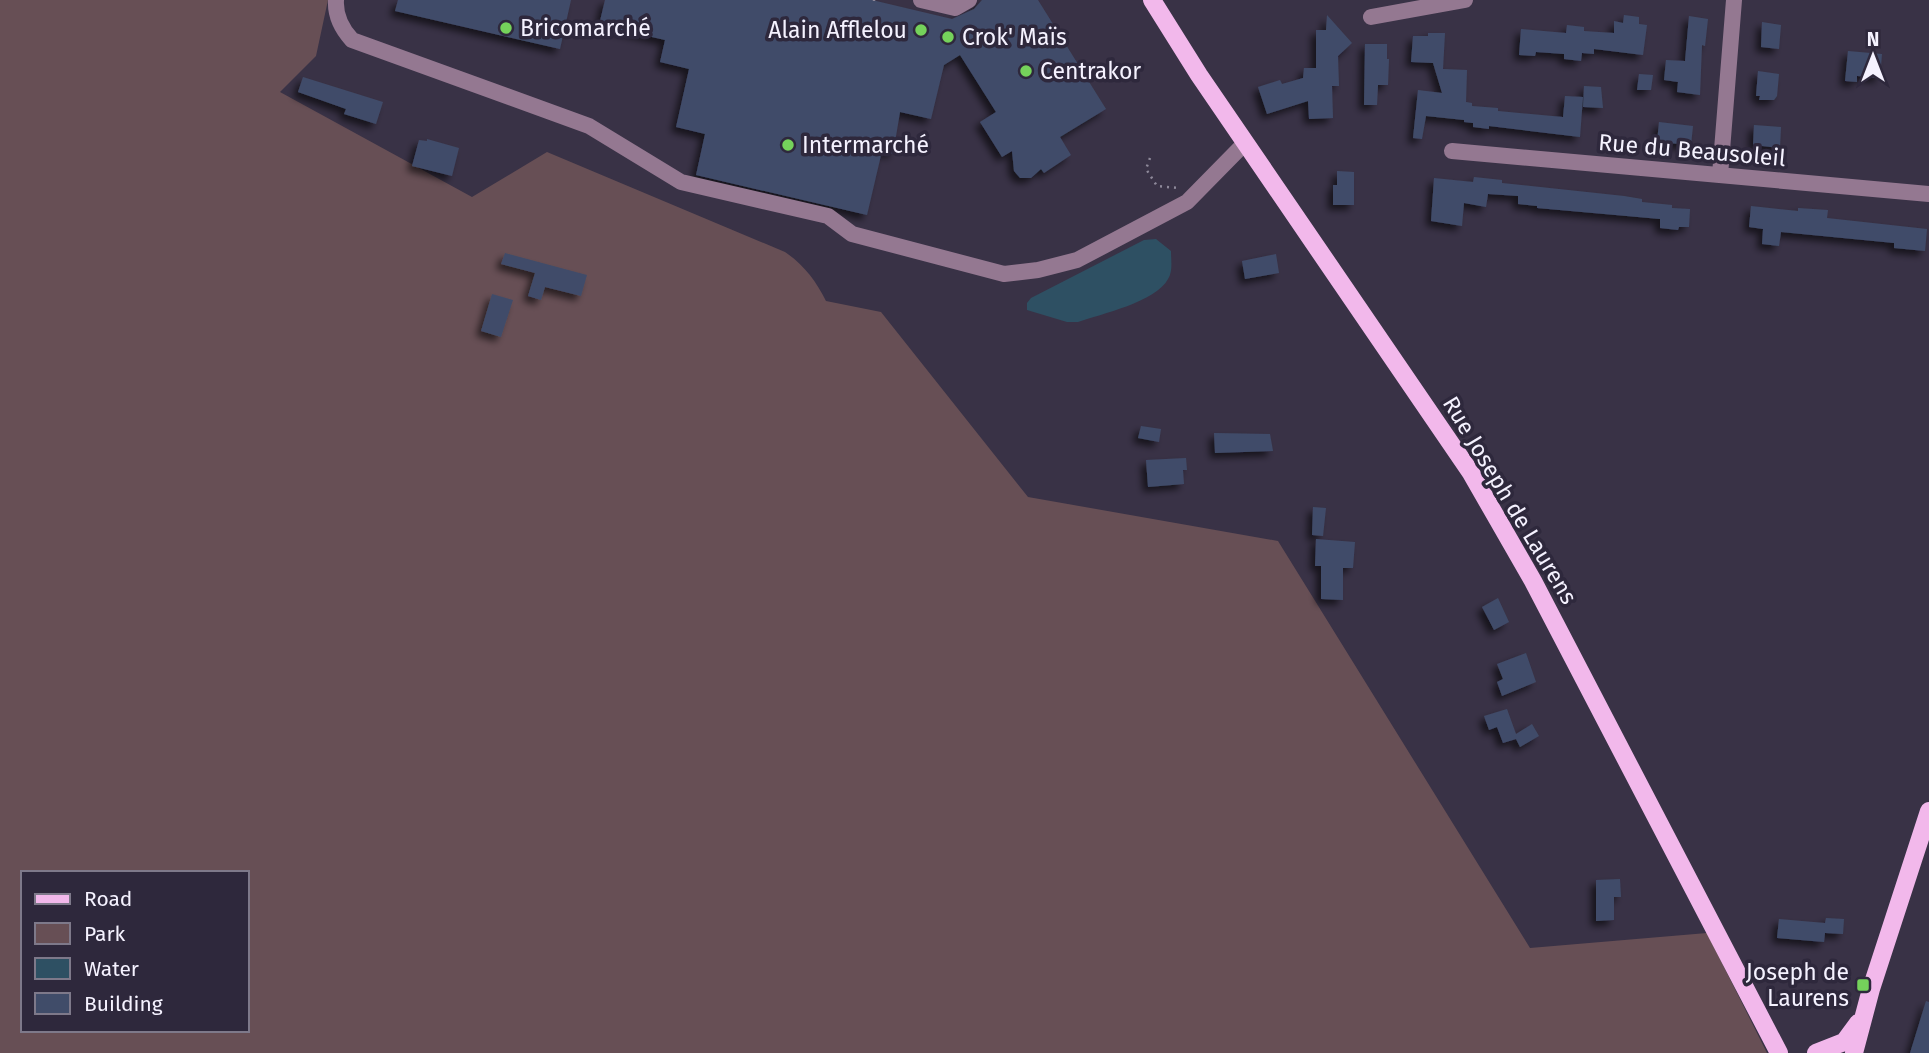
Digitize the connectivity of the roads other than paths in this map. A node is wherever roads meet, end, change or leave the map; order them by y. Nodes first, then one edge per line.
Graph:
1 (335, 0) edge
2 (921, 0) edge
3 (969, 0) edge
4 (1152, 0) edge
5 (1465, 0) edge
6 (1734, 0) edge
7 (1371, 17) dead end
8 (1245, 143) junction
9 (1452, 150) dead end
10 (1720, 175) junction
11 (1929, 194) edge
12 (1929, 811) edge
13 (1863, 1017) junction
14 (1779, 1053) edge
15 (1816, 1053) edge
16 (1854, 1053) edge

1 - 8 street
2 - 3 street
4 - 8 main road, Rue Joseph de Laurens
5 - 7 street
6 - 10 street
8 - 14 main road, Rue Joseph de Laurens
9 - 10 street, Rue du Beausoleil
10 - 11 street, Rue du Beausoleil
12 - 13 main road
13 - 15 main road
13 - 16 main road

